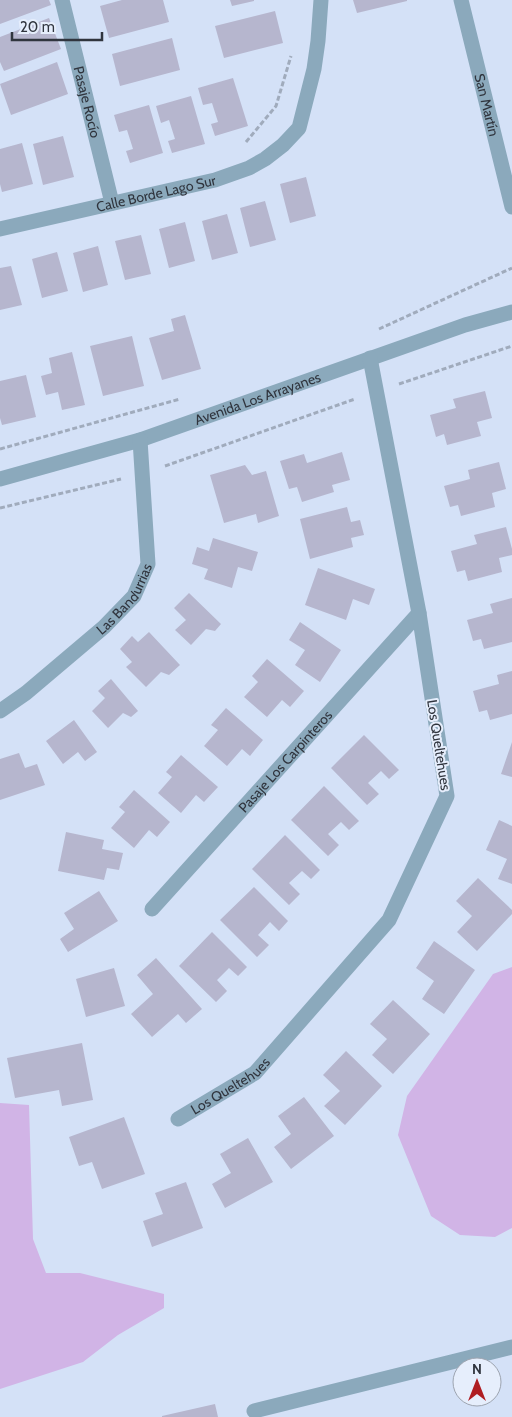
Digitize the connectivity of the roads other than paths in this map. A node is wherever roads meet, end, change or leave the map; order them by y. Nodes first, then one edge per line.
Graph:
1 (62, 0) edge
2 (321, 0) edge
3 (462, 0) edge
4 (112, 203) junction
5 (512, 208) edge
6 (0, 229) edge
7 (512, 312) edge
8 (370, 358) junction
9 (140, 440) junction
10 (0, 479) edge
11 (419, 613) junction
12 (0, 711) edge
13 (152, 910) dead end
14 (178, 1119) dead end
15 (512, 1347) edge
16 (254, 1411) dead end

1 - 4 street, Pasaje Rocío
2 - 4 street, Calle Borde Lago Sur
3 - 5 street, San Martín
4 - 6 street, Calle Borde Lago Sur
7 - 8 street, Avenida Los Arrayanes
8 - 9 street, Avenida Los Arrayanes
8 - 11 street, Los Queltehues
9 - 10 street, Avenida Los Arrayanes
9 - 12 street, Las Bandurrias
11 - 13 street, Pasaje Los Carpinteros
11 - 14 street, Los Queltehues
15 - 16 street

